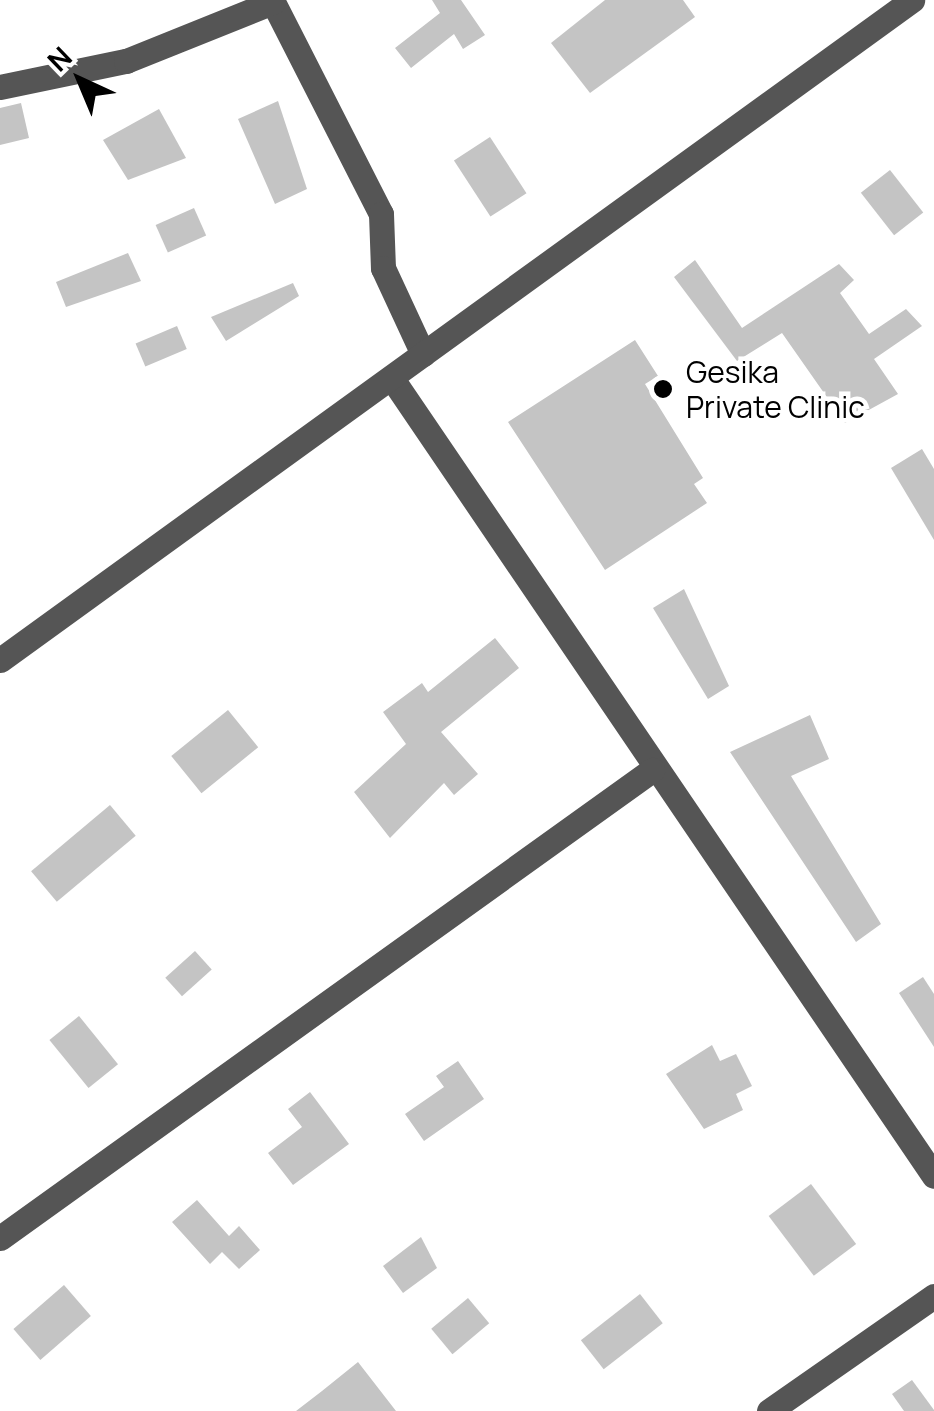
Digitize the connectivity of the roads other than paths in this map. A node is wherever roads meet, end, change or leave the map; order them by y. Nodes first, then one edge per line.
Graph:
1 (912, 0) edge
2 (273, 1) edge
3 (0, 87) edge
4 (423, 354) junction
5 (393, 380) junction
6 (0, 660) edge
7 (652, 770) junction
8 (934, 1176) edge
9 (0, 1238) edge
10 (934, 1296) edge
11 (769, 1411) edge

1 - 4 street
2 - 3 street
2 - 4 street
4 - 5 street
5 - 6 street
5 - 7 street
7 - 8 street
7 - 9 street
10 - 11 street

